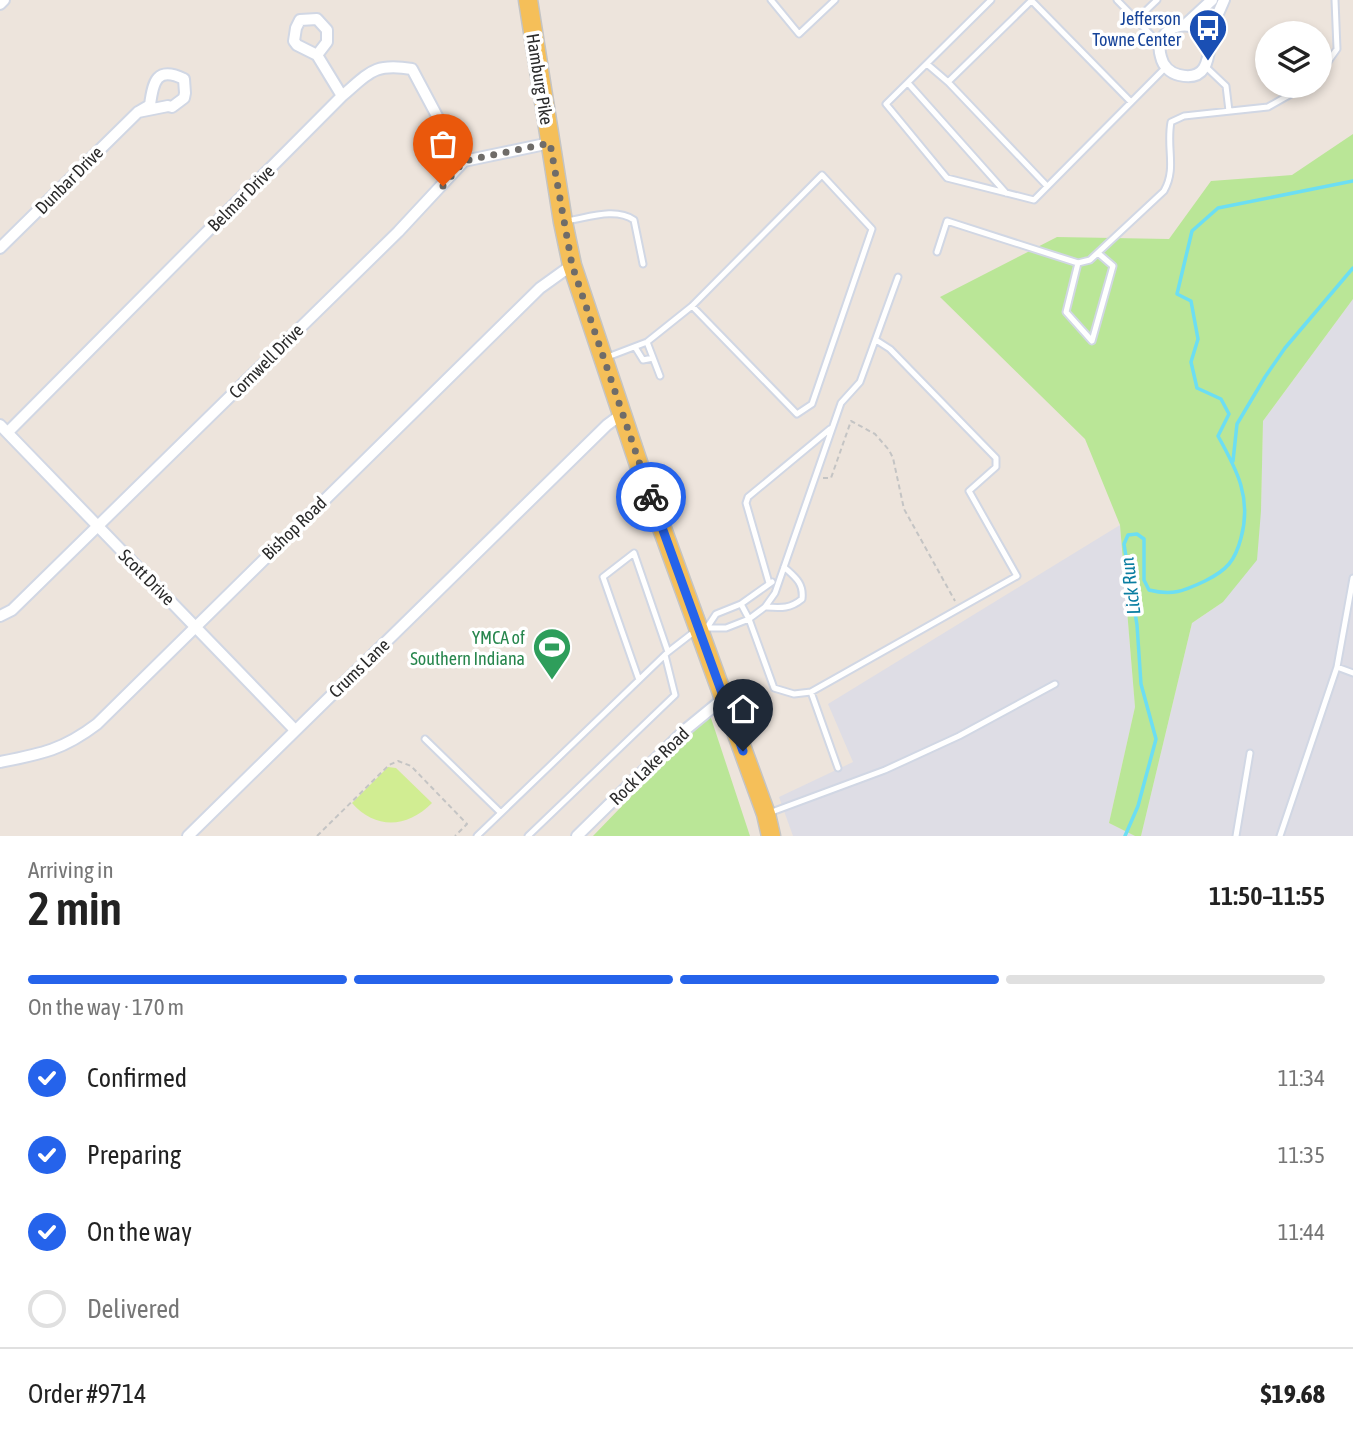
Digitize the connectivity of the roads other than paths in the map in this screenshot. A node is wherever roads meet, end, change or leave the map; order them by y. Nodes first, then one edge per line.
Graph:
1 (4, 0) edge
2 (528, 0) edge
3 (772, 0) edge
4 (835, 0) edge
5 (991, 0) edge
6 (1032, 0) edge
7 (1116, 0) edge
8 (1157, 0) edge
9 (1212, 0) edge
10 (1224, 0) edge
11 (1335, 0) edge
12 (0, 4) edge
13 (1136, 20) junction
14 (1185, 25) junction
15 (1160, 44) junction
16 (1210, 46) junction
17 (317, 55) dead end
18 (1332, 56) edge
19 (927, 64) junction
20 (1205, 66) junction
21 (1166, 67) junction
22 (948, 82) junction
23 (908, 83) junction
24 (342, 96) junction
25 (1284, 98) edge
26 (1131, 102) junction
27 (1229, 111) junction
28 (138, 112) junction
29 (550, 143) junction
30 (461, 163) junction
31 (1047, 186) junction
32 (1006, 192) junction
33 (563, 222) junction
34 (0, 248) edge
35 (937, 253) dead end
36 (1098, 253) junction
37 (1079, 263) junction
38 (643, 264) dead end
39 (572, 265) junction
40 (898, 277) dead end
41 (692, 306) junction
42 (876, 340) junction
43 (648, 342) junction
44 (635, 347) junction
45 (653, 358) junction
46 (602, 359) junction
47 (660, 376) dead end
48 (622, 414) junction
49 (832, 427) junction
50 (4, 428) edge
51 (97, 528) junction
52 (784, 567) junction
53 (1353, 578) edge
54 (778, 581) junction
55 (769, 583) junction
56 (741, 604) junction
57 (765, 607) junction
58 (0, 616) edge
59 (749, 619) junction
60 (195, 625) junction
61 (703, 627) junction
62 (666, 653) junction
63 (1337, 667) junction
64 (1353, 673) edge
65 (639, 680) junction
66 (1055, 684) dead end
67 (811, 692) junction
68 (724, 698) junction
69 (295, 730) junction
70 (425, 739) dead end
71 (1250, 753) dead end
72 (0, 762) edge
73 (838, 768) dead end
74 (501, 813) junction
75 (766, 814) junction
76 (188, 836) edge
77 (477, 836) edge
78 (528, 836) edge
79 (577, 836) edge
80 (771, 836) edge
81 (1236, 836) edge
82 (1280, 836) edge

1 - 12 street
2 - 29 main road, Hamburg Pike
3 - 4 lane
5 - 19 lane
6 - 22 lane
6 - 26 lane
7 - 13 lane
8 - 13 lane
9 - 14 street
10 - 16 street
11 - 18 lane
13 - 15 lane
14 - 15 street
14 - 16 street
15 - 21 street
16 - 20 street
17 - 24 street
19 - 22 lane
19 - 23 lane
20 - 21 street
20 - 27 lane
21 - 26 lane
22 - 31 lane
23 - 32 lane
23 - 32 lane
24 - 30 street, Belmar Drive
24 - 50 street, Belmar Drive
25 - 27 lane
26 - 31 lane
27 - 36 lane
28 - 28 street, Dunbar Drive
28 - 34 street, Dunbar Drive
29 - 30 street
29 - 33 main road, Hamburg Pike
30 - 51 street, Cornwell Drive
31 - 32 lane
33 - 38 lane
33 - 39 main road, Hamburg Pike
35 - 37 lane
36 - 37 lane
36 - 37 lane
39 - 46 main road, Hamburg Pike
39 - 60 street, Bishop Road
40 - 42 lane
41 - 41 lane
41 - 43 lane
42 - 49 lane
42 - 67 lane
43 - 44 lane
43 - 45 lane
44 - 45 lane
44 - 46 lane
45 - 47 lane
46 - 48 main road, Hamburg Pike
48 - 61 main road, Hamburg Pike
48 - 69 street, Crums Lane
49 - 52 lane
49 - 55 lane
50 - 51 street, Scott Drive
51 - 58 street, Cornwell Drive
51 - 60 street, Scott Drive
52 - 54 lane
52 - 57 lane
53 - 63 lane
54 - 55 lane
54 - 57 lane
55 - 56 lane
56 - 59 lane
56 - 61 lane
57 - 59 lane
59 - 61 lane
59 - 67 lane
60 - 69 street, Scott Drive
60 - 72 street, Bishop Road
61 - 62 lane
61 - 68 main road, Hamburg Pike
62 - 65 lane
62 - 65 lane
62 - 78 lane
63 - 64 lane
63 - 82 lane
65 - 74 lane
66 - 75 lane
67 - 73 lane
68 - 75 main road, Hamburg Pike
68 - 79 street, Rock Lake Road
69 - 76 street, Crums Lane
70 - 74 lane
71 - 81 lane
74 - 77 lane
75 - 80 main road, Hamburg Pike

